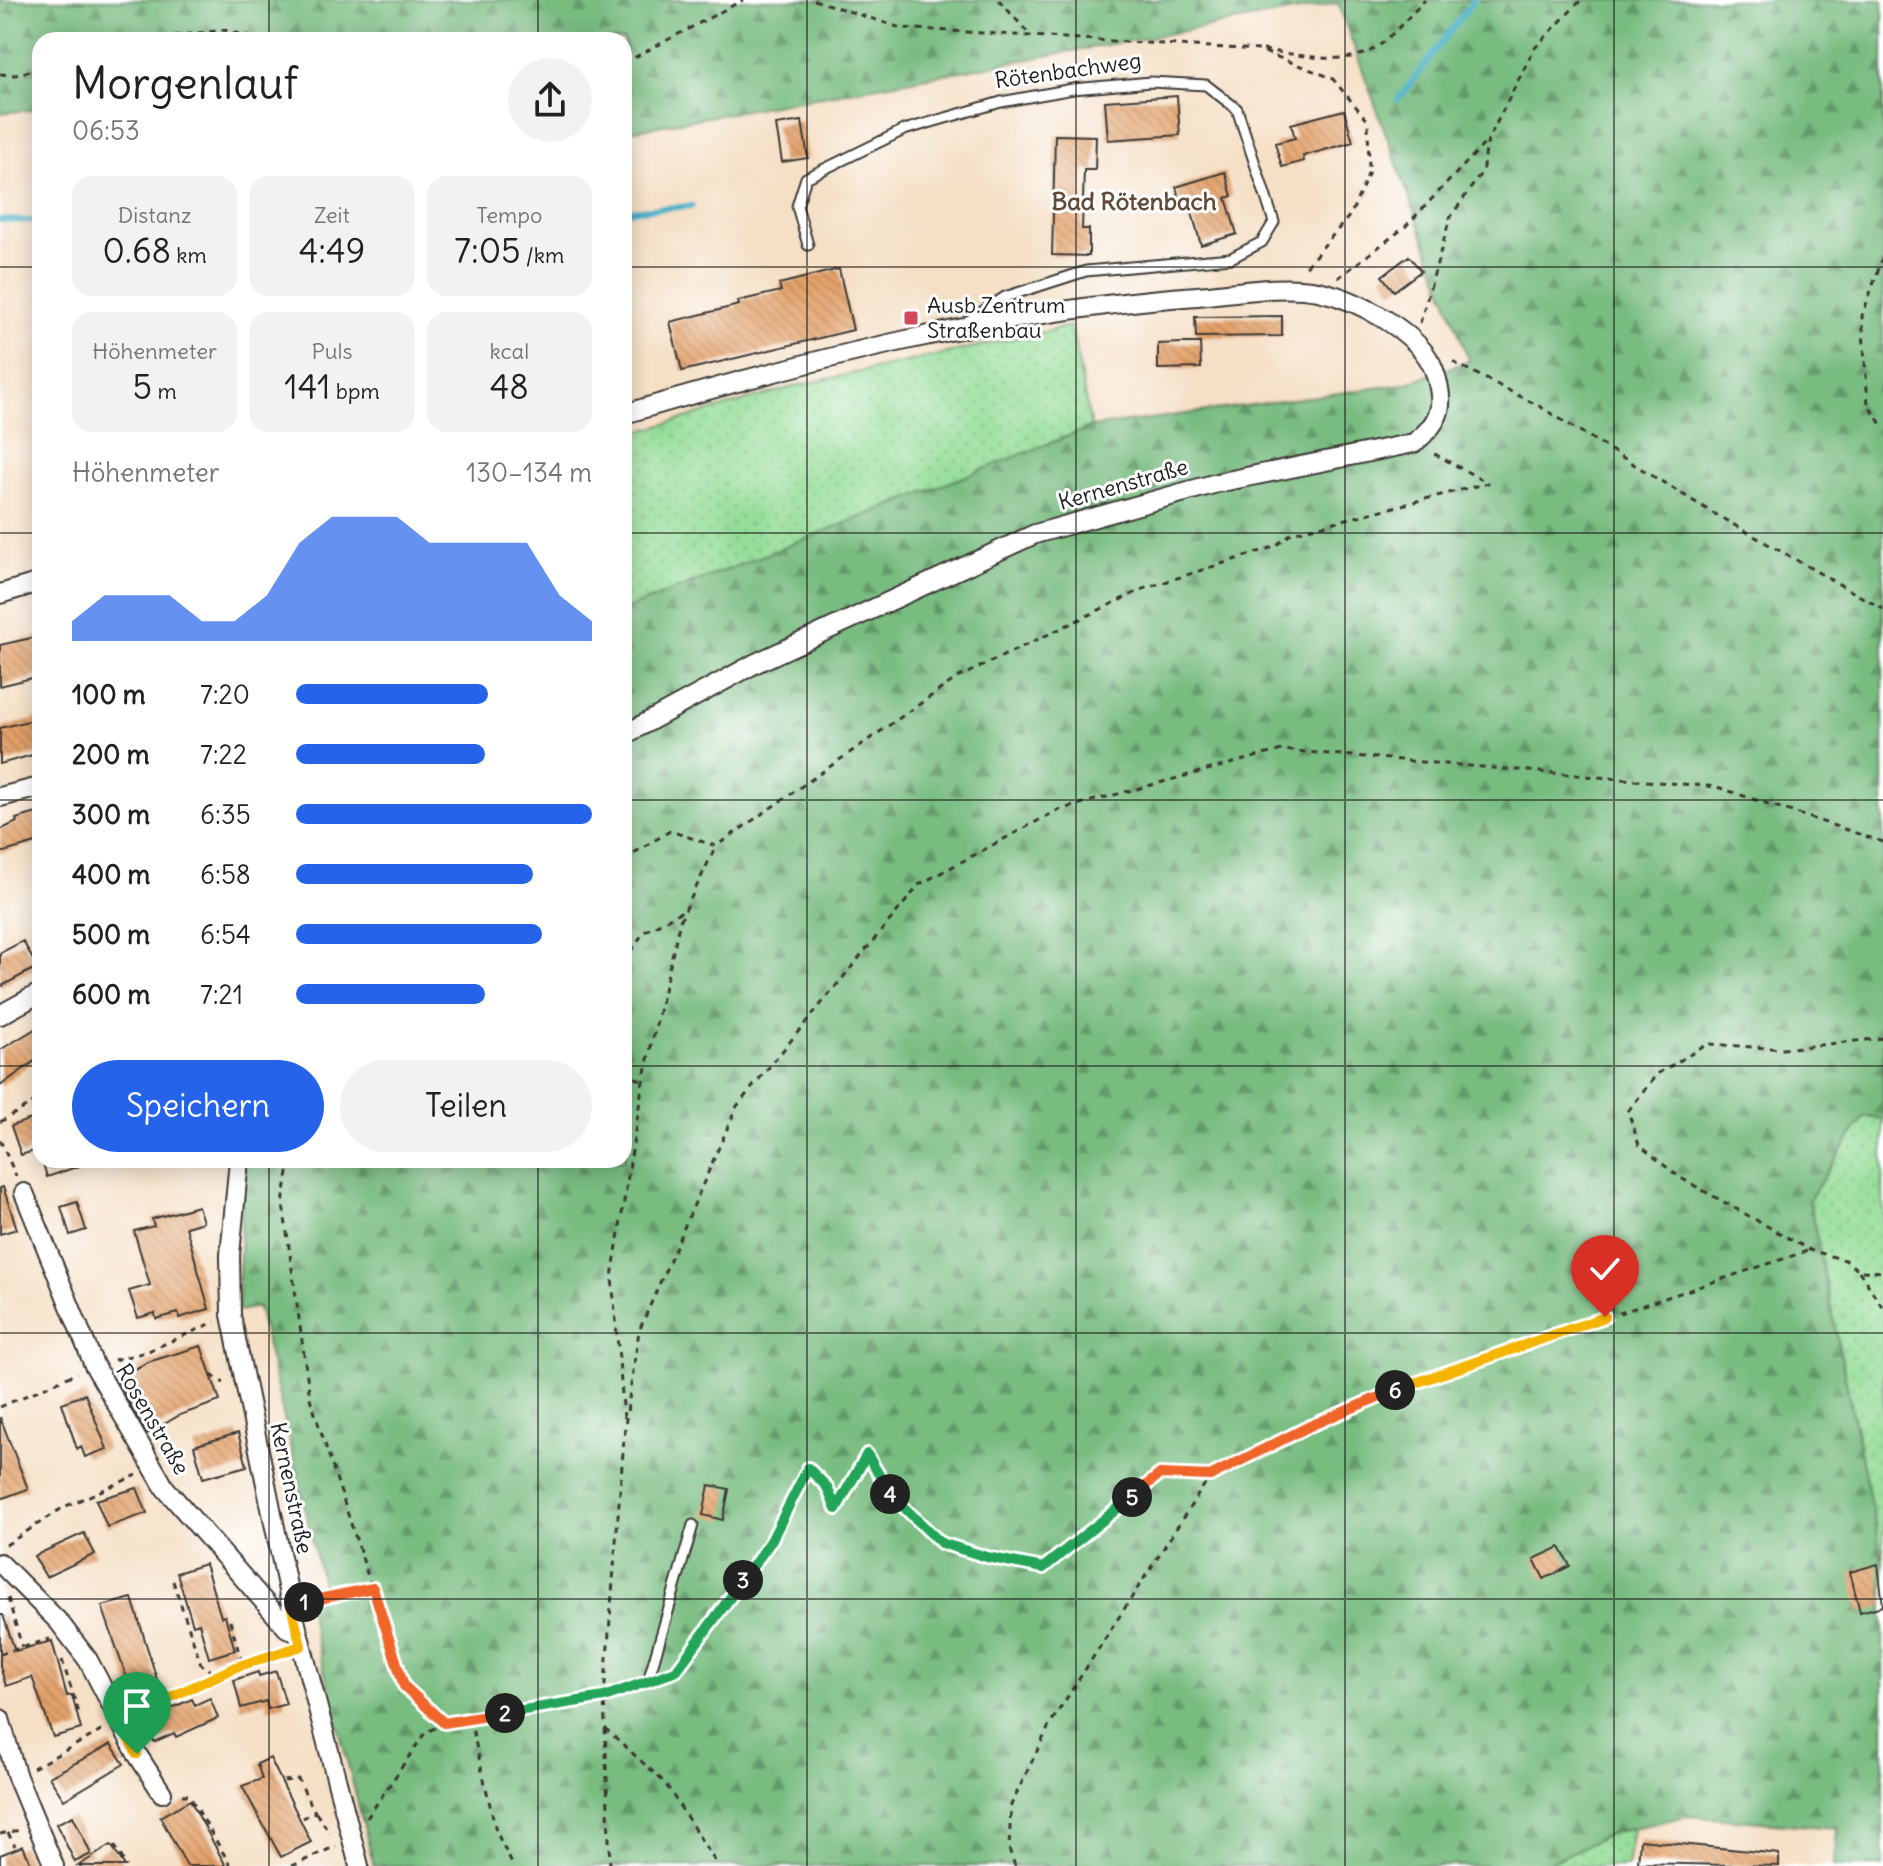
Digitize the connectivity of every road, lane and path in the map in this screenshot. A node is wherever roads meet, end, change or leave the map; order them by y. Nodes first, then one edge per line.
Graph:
1 (743, 0) edge
2 (814, 0) edge
3 (999, 0) edge
4 (1425, 0) edge
5 (1581, 0) edge
6 (207, 32) edge
7 (232, 32) edge
8 (1031, 36) junction
9 (1259, 50) junction
10 (632, 59) edge
11 (32, 70) edge
12 (0, 74) edge
13 (1488, 140) junction
14 (808, 245) dead end
15 (1883, 257) edge
16 (1283, 290) junction
17 (1318, 291) junction
18 (958, 327) junction
19 (1415, 343) junction
20 (1442, 357) dead end
21 (632, 412) edge
22 (1883, 427) edge
23 (1414, 443) junction
24 (32, 584) edge
25 (0, 594) edge
26 (1883, 609) edge
27 (632, 731) edge
28 (32, 789) edge
29 (0, 797) edge
30 (1883, 842) edge
31 (716, 846) junction
32 (632, 854) edge
33 (686, 909) junction
34 (632, 949) edge
35 (32, 997) edge
36 (0, 1015) edge
37 (1883, 1038) edge
38 (632, 1076) edge
39 (643, 1081) junction
40 (32, 1104) edge
41 (0, 1122) edge
42 (0, 1140) edge
43 (632, 1151) edge
44 (238, 1168) edge
45 (289, 1168) edge
46 (629, 1168) edge
47 (24, 1193) joint
48 (1810, 1250) junction
49 (1859, 1271) junction
50 (1883, 1272) edge
51 (1883, 1308) edge
52 (231, 1315) junction
53 (94, 1365) junction
54 (0, 1407) edge
55 (625, 1426) junction
56 (153, 1468) junction
57 (1210, 1476) junction
58 (693, 1525) dead end
59 (0, 1550) edge
60 (0, 1563) edge
61 (173, 1581) dead end
62 (19, 1582) junction
63 (373, 1588) junction
64 (291, 1605) junction
65 (230, 1621) dead end
66 (300, 1639) junction
67 (55, 1640) dead end
68 (22, 1647) junction
69 (0, 1654) edge
70 (61, 1656) dead end
71 (242, 1665) junction
72 (217, 1676) junction
73 (648, 1681) junction
74 (604, 1697) junction
75 (80, 1716) dead end
76 (0, 1719) edge
77 (470, 1719) junction
78 (119, 1721) junction
79 (444, 1723) junction
80 (605, 1728) junction
81 (17, 1777) junction
82 (284, 1781) dead end
83 (162, 1793) joint
84 (315, 1812) junction
85 (303, 1818) dead end
86 (8, 1833) dead end
87 (332, 1836) dead end
88 (352, 1839) junction
89 (114, 1845) dead end
90 (15, 1846) dead end
91 (54, 1866) edge
92 (127, 1866) edge
93 (231, 1866) edge
94 (292, 1866) edge
95 (359, 1866) edge
96 (513, 1866) edge
97 (610, 1866) edge
98 (718, 1866) edge
99 (1015, 1866) edge

1 - 10 path
2 - 8 path
3 - 8 path
4 - 9 path
5 - 13 path
6 - 7 path
8 - 9 path
9 - 16 path
11 - 12 path
13 - 17 path
13 - 19 path
14 - 18 lane, Rötenbachweg
15 - 22 path
16 - 17 street
16 - 18 street, Rötenbachweg
17 - 19 street
18 - 21 street, Rötenbachweg
19 - 23 street
20 - 26 path
23 - 27 street, Kernenstraße
23 - 31 path
24 - 25 street
28 - 29 street
30 - 55 path
31 - 32 path
31 - 33 path
33 - 34 path
33 - 39 path
35 - 36 street
37 - 48 path
38 - 39 path
39 - 43 path
40 - 41 path
42 - 47 path
44 - 52 street, Kernenstraße
45 - 63 path
46 - 55 path
47 - 53 street, Rosenstraße
48 - 49 path
48 - 57 path
49 - 50 path
49 - 51 path
52 - 53 path
52 - 64 street, Kernenstraße
53 - 54 path
53 - 56 street, Rosenstraße
55 - 74 path
56 - 59 path
56 - 66 street, Rosenstraße
57 - 73 path
57 - 99 path
58 - 73 lane
60 - 62 street
61 - 72 path
62 - 68 path
62 - 78 street
63 - 64 path
63 - 79 path
64 - 66 street, Kernenstraße
65 - 71 path
66 - 71 path
66 - 88 street, Kernenstraße
67 - 68 path
68 - 69 path
70 - 75 path
71 - 72 path
72 - 78 path
73 - 74 path
74 - 77 path
74 - 80 path
76 - 81 street
77 - 79 path
77 - 96 path
78 - 81 path
78 - 83 street
79 - 88 path
80 - 97 path
80 - 98 path
81 - 91 street
82 - 84 path
83 - 93 path
84 - 85 path
84 - 87 path
86 - 90 path
88 - 94 path
88 - 95 street, Kernenstraße
89 - 92 path

